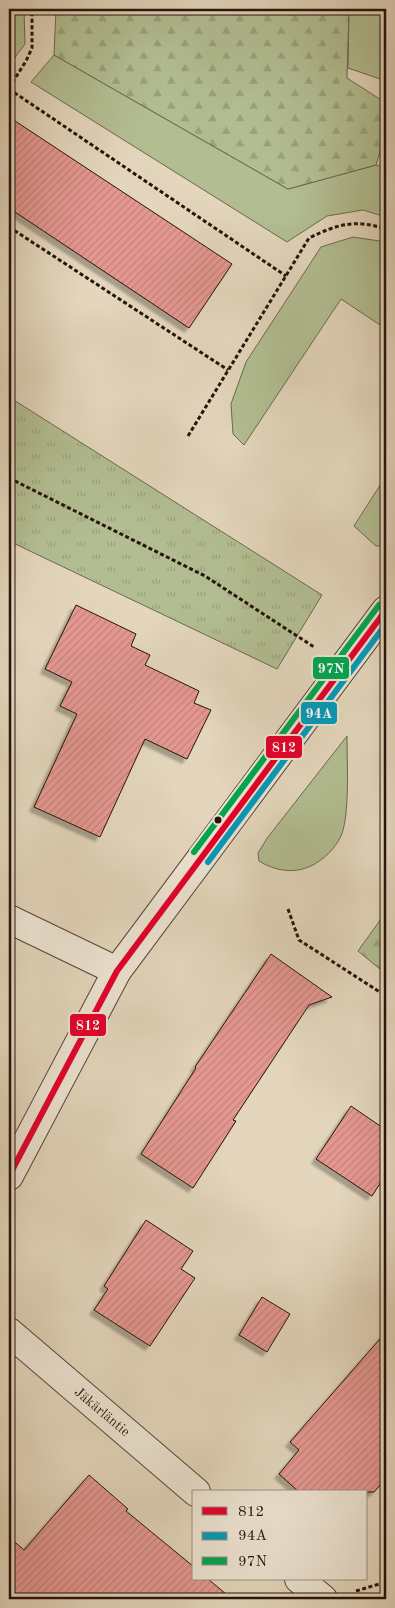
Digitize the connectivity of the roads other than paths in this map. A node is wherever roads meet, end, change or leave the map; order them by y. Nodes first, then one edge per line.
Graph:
1 (386, 610) edge
2 (9, 919) edge
3 (117, 971) junction
4 (9, 1176) edge
5 (9, 1332) edge
6 (194, 1490) edge
7 (300, 1580) edge
8 (323, 1599) edge

1 - 3 street
2 - 3 street
3 - 4 street
5 - 6 street, Jäkärläntie
7 - 8 street

